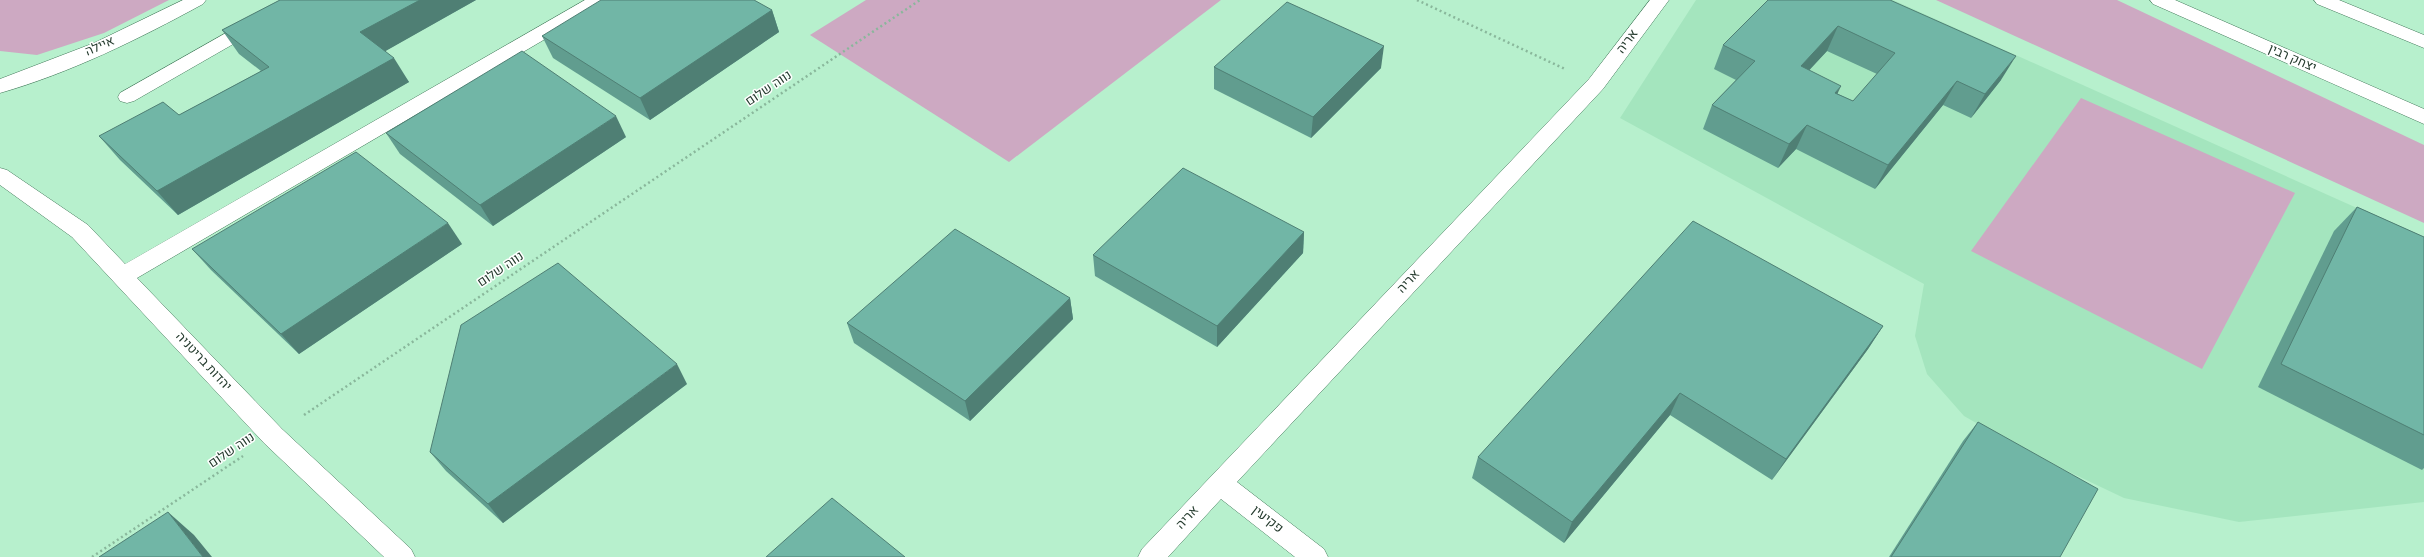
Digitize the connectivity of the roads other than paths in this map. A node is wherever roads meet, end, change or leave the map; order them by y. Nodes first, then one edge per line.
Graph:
1 (197, 0) edge
2 (298, 0) edge
3 (600, 0) edge
4 (1660, 0) edge
5 (2159, 0) edge
6 (2323, 0) edge
7 (2424, 42) edge
8 (0, 86) edge
9 (127, 97) dead end
10 (2424, 117) edge
11 (0, 175) edge
12 (122, 276) junction
13 (1219, 483) junction
14 (402, 557) edge
15 (1151, 557) edge
16 (1315, 557) edge

1 - 8 street, איילה
2 - 9 lane
3 - 12 street
4 - 13 street, אריה
5 - 10 street, יצחק רבין
6 - 7 street
11 - 12 street, יהדות בריטניה
12 - 14 street, יהדות בריטניה
13 - 15 street, אריה
13 - 16 street, פקיעין

